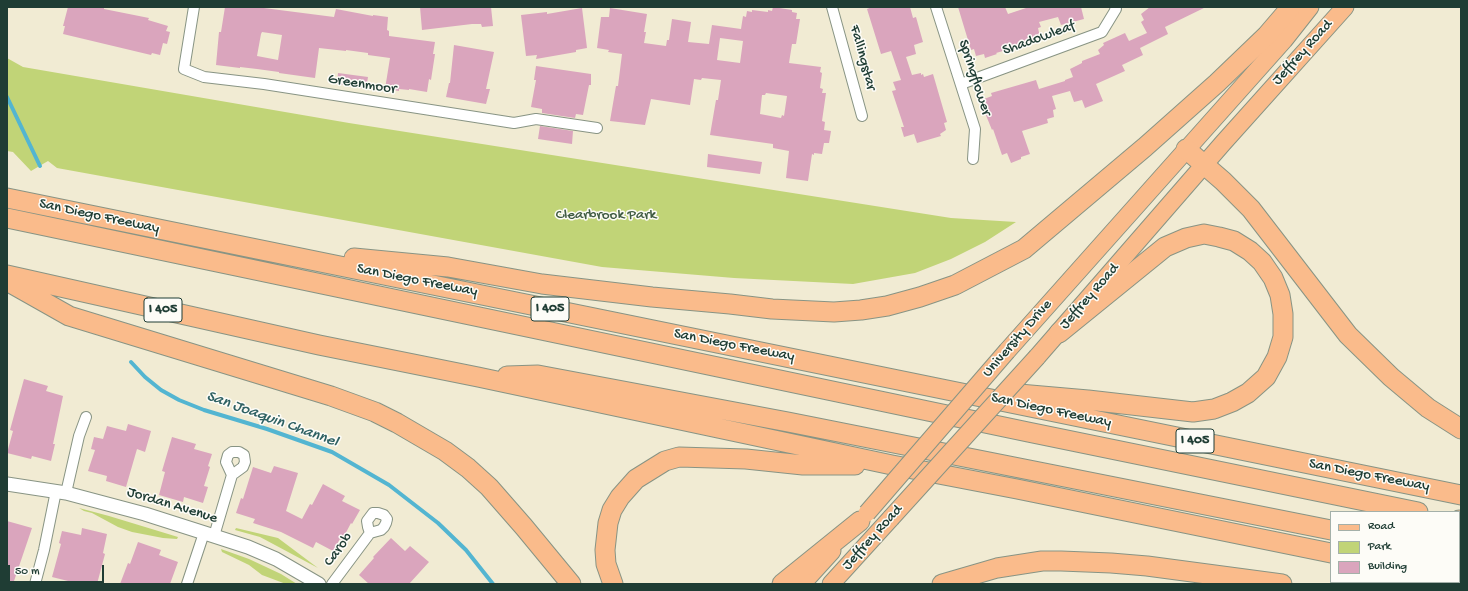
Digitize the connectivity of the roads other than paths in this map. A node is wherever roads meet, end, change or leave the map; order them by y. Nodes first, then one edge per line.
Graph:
1 (194, 7) edge
2 (832, 7) edge
3 (936, 7) edge
4 (1291, 7) edge
5 (1310, 7) edge
6 (1345, 7) edge
7 (1116, 8) edge
8 (961, 84) junction
9 (862, 116) dead end
10 (597, 128) dead end
11 (1186, 149) junction
12 (973, 159) dead end
13 (1205, 165) junction
14 (7, 198) edge
15 (7, 218) edge
16 (247, 247) junction
17 (7, 275) edge
18 (7, 281) edge
19 (1059, 333) junction
20 (478, 377) junction
21 (928, 385) junction
22 (86, 416) dead end
23 (1461, 429) edge
24 (892, 465) junction
25 (232, 475) dead end
26 (7, 484) edge
27 (61, 492) junction
28 (1461, 495) edge
29 (1413, 511) edge
30 (864, 517) junction
31 (1330, 530) edge
32 (370, 533) dead end
33 (209, 534) junction
34 (1330, 553) edge
35 (35, 584) edge
36 (187, 584) edge
37 (319, 584) edge
38 (332, 584) edge
39 (571, 584) edge
40 (613, 584) edge
41 (782, 584) edge
42 (802, 584) edge
43 (831, 584) edge
44 (942, 584) edge
45 (1282, 584) edge

1 - 10 street, Greenmoor
2 - 9 street, Fallingstar
3 - 8 street, Springflower
4 - 16 highway
5 - 11 main road, Jeffrey Road
6 - 13 main road, Jeffrey Road
7 - 8 street, Shadowleaf
8 - 12 street, Springflower
11 - 13 highway
11 - 30 main road, University Drive, bridge
13 - 19 main road, Jeffrey Road
13 - 23 highway
14 - 16 highway, San Diego Freeway / I 405
15 - 29 highway
16 - 21 highway, San Diego Freeway / I 405
17 - 20 highway, I 405
18 - 39 highway
19 - 21 highway
19 - 43 main road, Jeffrey Road, bridge
20 - 24 highway, I 405
20 - 31 highway
21 - 28 highway, San Diego Freeway / I 405
22 - 27 street
24 - 34 highway, I 405
24 - 40 highway
25 - 33 street
26 - 27 street, Jordan Avenue
27 - 33 street, Jordan Avenue
27 - 35 street
30 - 41 highway
30 - 42 main road, University Drive
32 - 38 street, Carob
33 - 36 street
33 - 37 street, Jordan Avenue
44 - 45 highway

